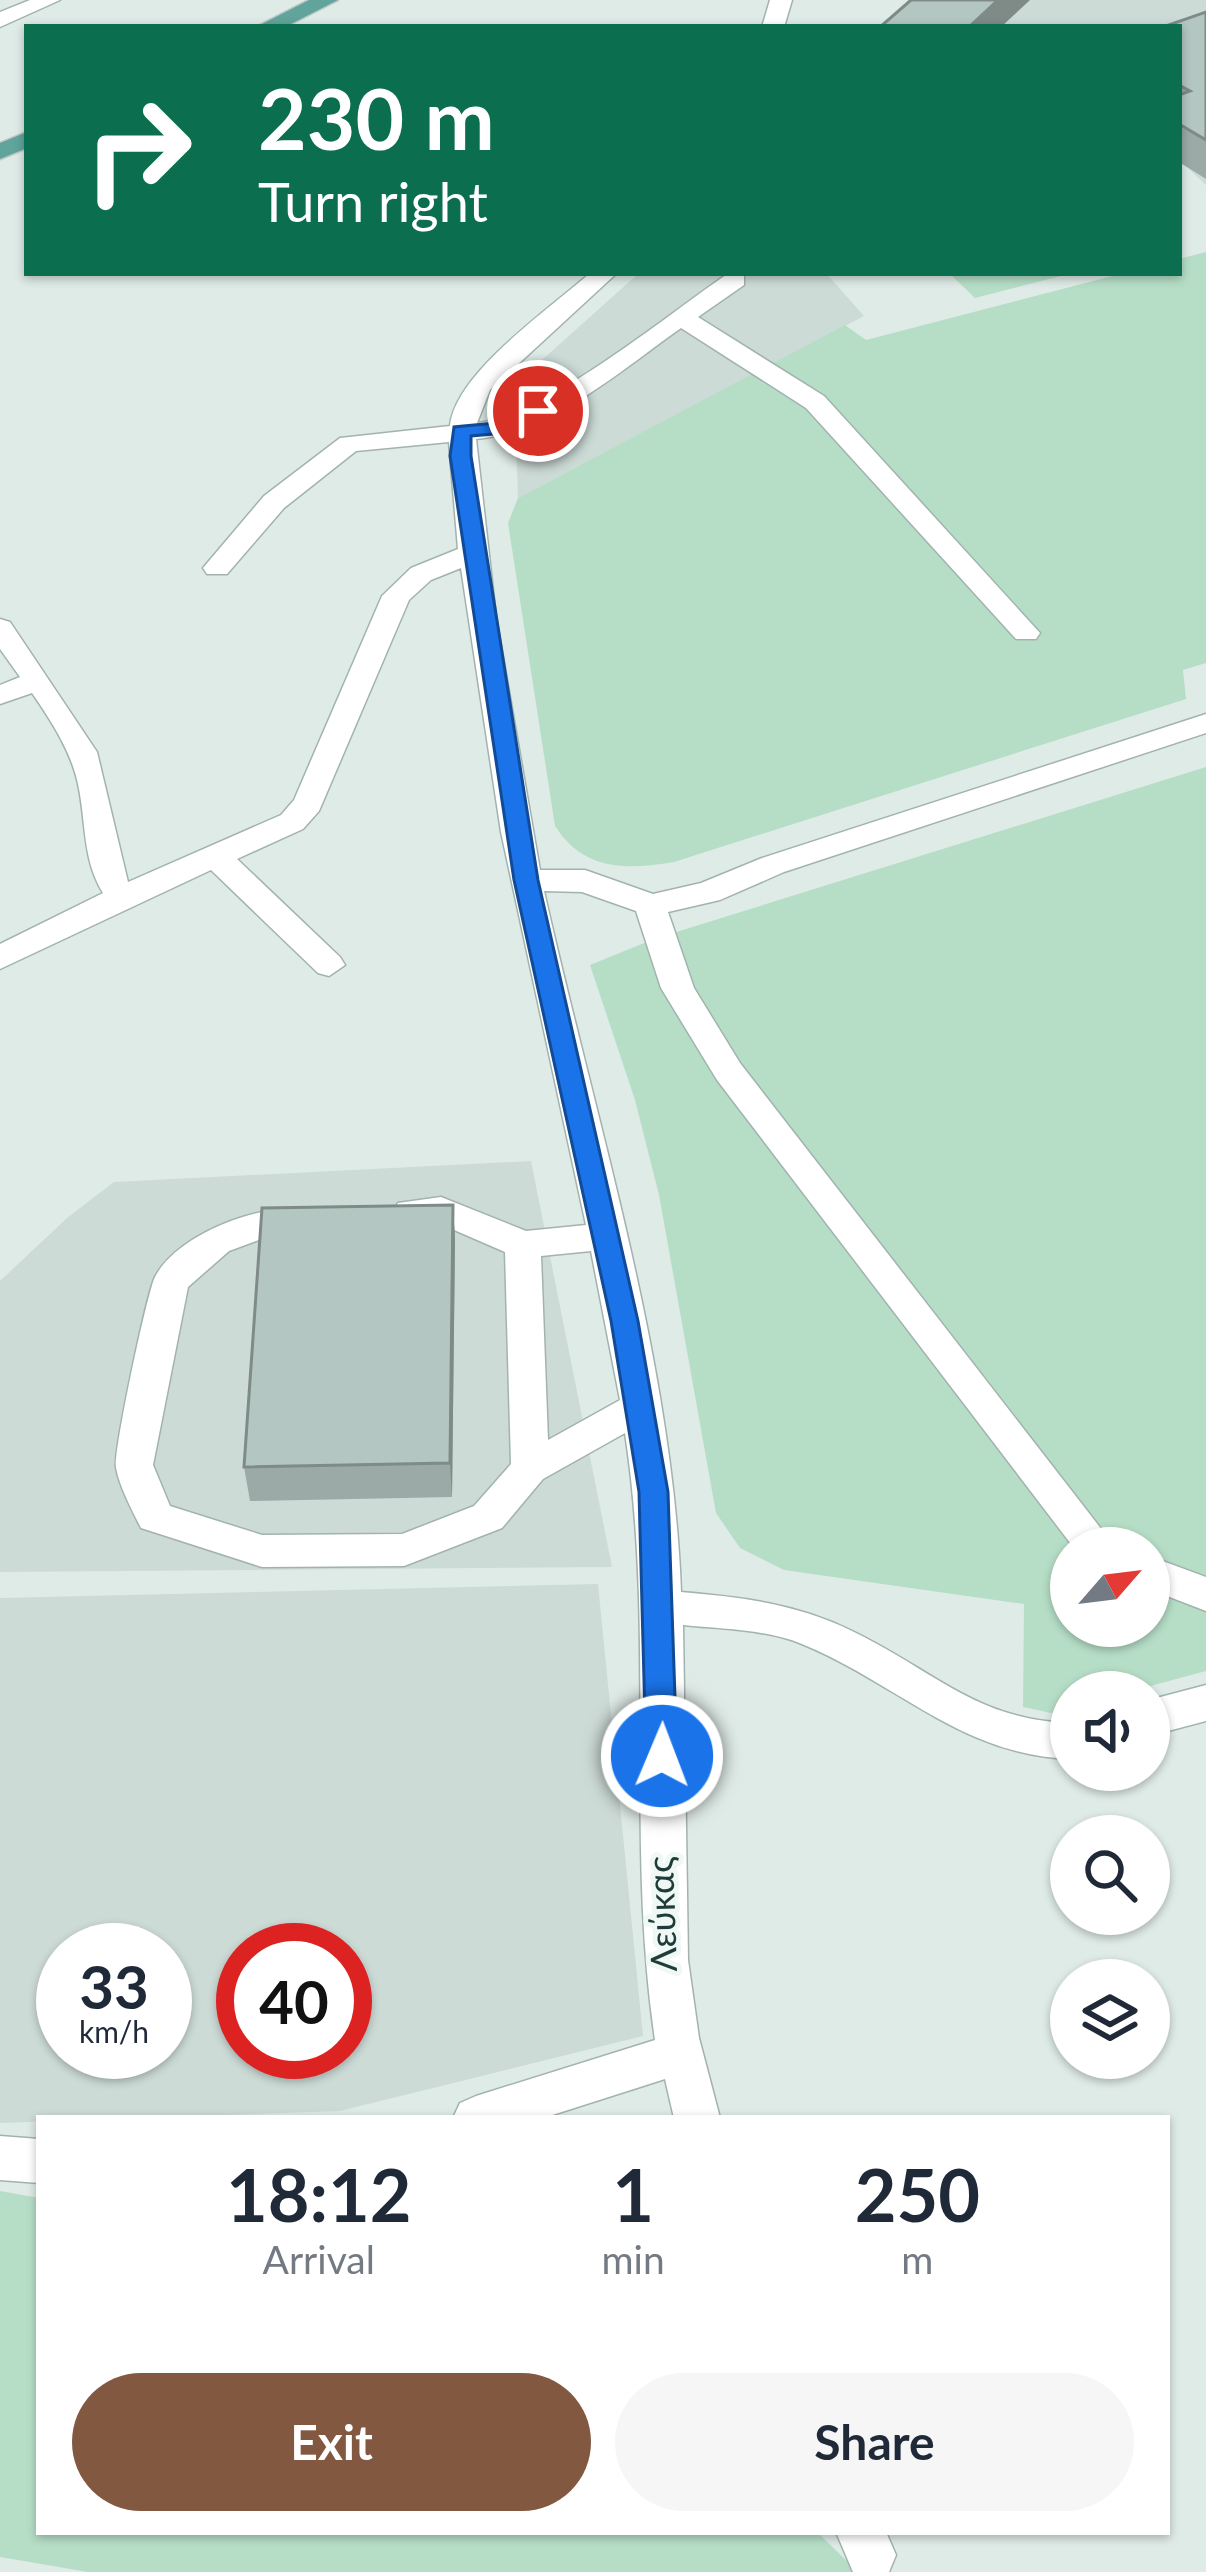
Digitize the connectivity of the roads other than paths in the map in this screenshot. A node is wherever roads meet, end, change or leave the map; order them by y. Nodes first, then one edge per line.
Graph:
1 (49, 0) edge
2 (327, 0) edge
3 (0, 20) edge
4 (274, 24) edge
5 (602, 276) edge
6 (735, 280) dead end
7 (682, 319) junction
8 (461, 431) junction
9 (472, 553) junction
10 (217, 568) dead end
11 (0, 628) edge
12 (1026, 633) dead end
13 (37, 681) junction
14 (0, 695) edge
15 (1206, 723) edge
16 (215, 856) junction
17 (526, 880) junction
18 (122, 897) junction
19 (651, 905) junction
20 (0, 958) edge
21 (329, 964) dead end
22 (606, 1236) junction
23 (523, 1245) junction
24 (640, 1407) junction
25 (530, 1468) junction
26 (1079, 1527) edge
27 (1170, 1580) edge
28 (1206, 1594) edge
29 (661, 1606) junction
30 (1206, 1703) edge
31 (1170, 1712) edge
32 (1050, 1743) edge
33 (676, 2054) junction
34 (485, 2115) edge
35 (696, 2115) edge
36 (0, 2158) edge
37 (36, 2161) edge

1 - 3 street
2 - 4 main road
5 - 8 street
6 - 7 street
7 - 8 street
7 - 12 street
8 - 9 street, Λεύκας
8 - 10 street
9 - 16 street
9 - 17 street, Λεύκας
11 - 13 street
13 - 14 street
13 - 18 street
15 - 19 street
16 - 18 street
16 - 21 street
17 - 19 street
17 - 22 street, Λεύκας
18 - 20 street
19 - 26 street
22 - 23 street
22 - 24 street, Λεύκας
23 - 25 street
23 - 25 street
24 - 25 street
24 - 29 street, Λεύκας
27 - 28 street
29 - 32 street
29 - 33 street, Λεύκας
30 - 31 street
33 - 34 street
33 - 35 street, Λεύκας
36 - 37 street

